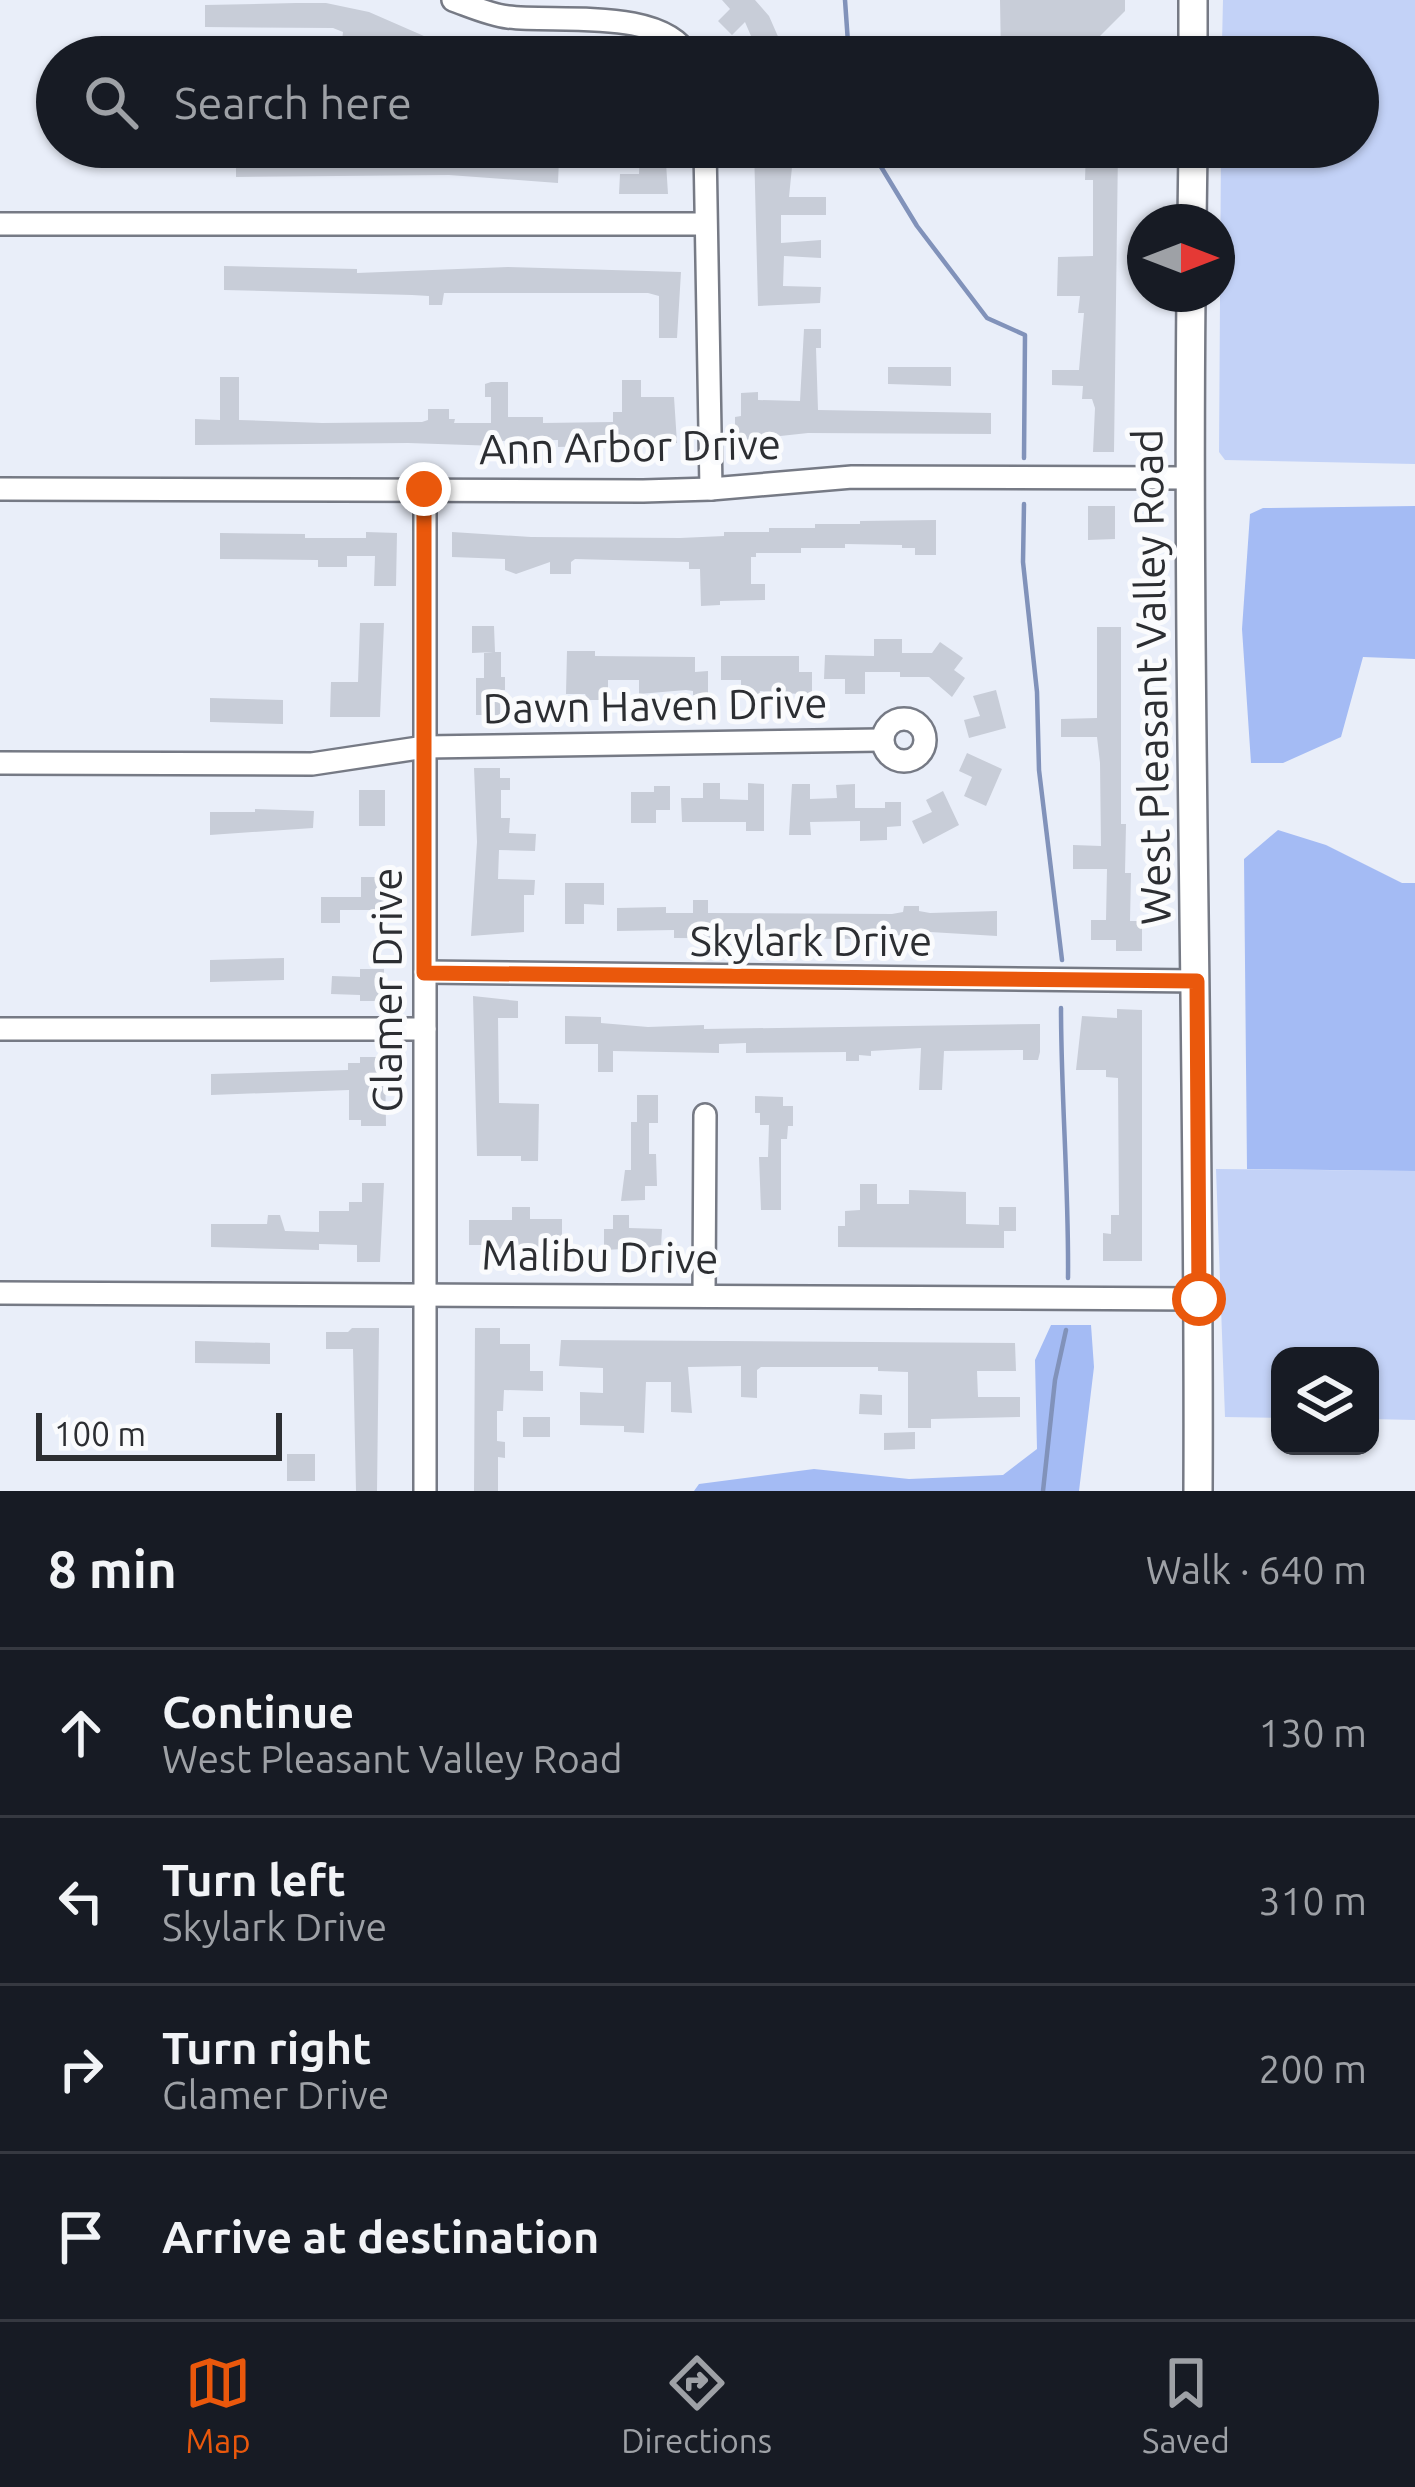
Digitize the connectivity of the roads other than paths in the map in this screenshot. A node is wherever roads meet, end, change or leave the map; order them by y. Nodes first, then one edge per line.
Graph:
1 (453, 0) edge
2 (1193, 0) edge
3 (664, 36) edge
4 (1193, 36) edge
5 (705, 168) edge
6 (1192, 168) edge
7 (1192, 204) edge
8 (0, 224) edge
9 (705, 224) junction
10 (1191, 312) edge
11 (1190, 478) junction
12 (0, 489) edge
13 (424, 489) junction
14 (711, 489) junction
15 (881, 740) dead end
16 (424, 748) junction
17 (0, 763) edge
18 (424, 973) junction
19 (1197, 981) junction
20 (0, 1029) edge
21 (424, 1029) junction
22 (705, 1115) dead end
23 (0, 1293) edge
24 (424, 1293) junction
25 (704, 1296) junction
26 (1199, 1299) junction
27 (424, 1491) edge
28 (1198, 1491) edge

1 - 3 street
2 - 4 main road
5 - 9 street
6 - 7 main road
8 - 9 street
9 - 14 street
10 - 11 main road, West Pleasant Valley Road
11 - 14 street, Ann Arbor Drive
11 - 19 main road, West Pleasant Valley Road
12 - 13 street, Ann Arbor Drive
13 - 14 street, Ann Arbor Drive
13 - 16 street, Glamer Drive
15 - 16 street, Dawn Haven Drive
16 - 17 street, Dawn Haven Drive
16 - 18 street, Glamer Drive
18 - 19 street, Skylark Drive
18 - 21 street, Glamer Drive
19 - 26 main road, West Pleasant Valley Road
20 - 21 street
21 - 24 street, Glamer Drive
22 - 25 street
23 - 24 street, Malibu Drive
24 - 25 street, Malibu Drive
24 - 27 street, Glamer Drive
25 - 26 street, Malibu Drive
26 - 28 main road, West Pleasant Valley Road

